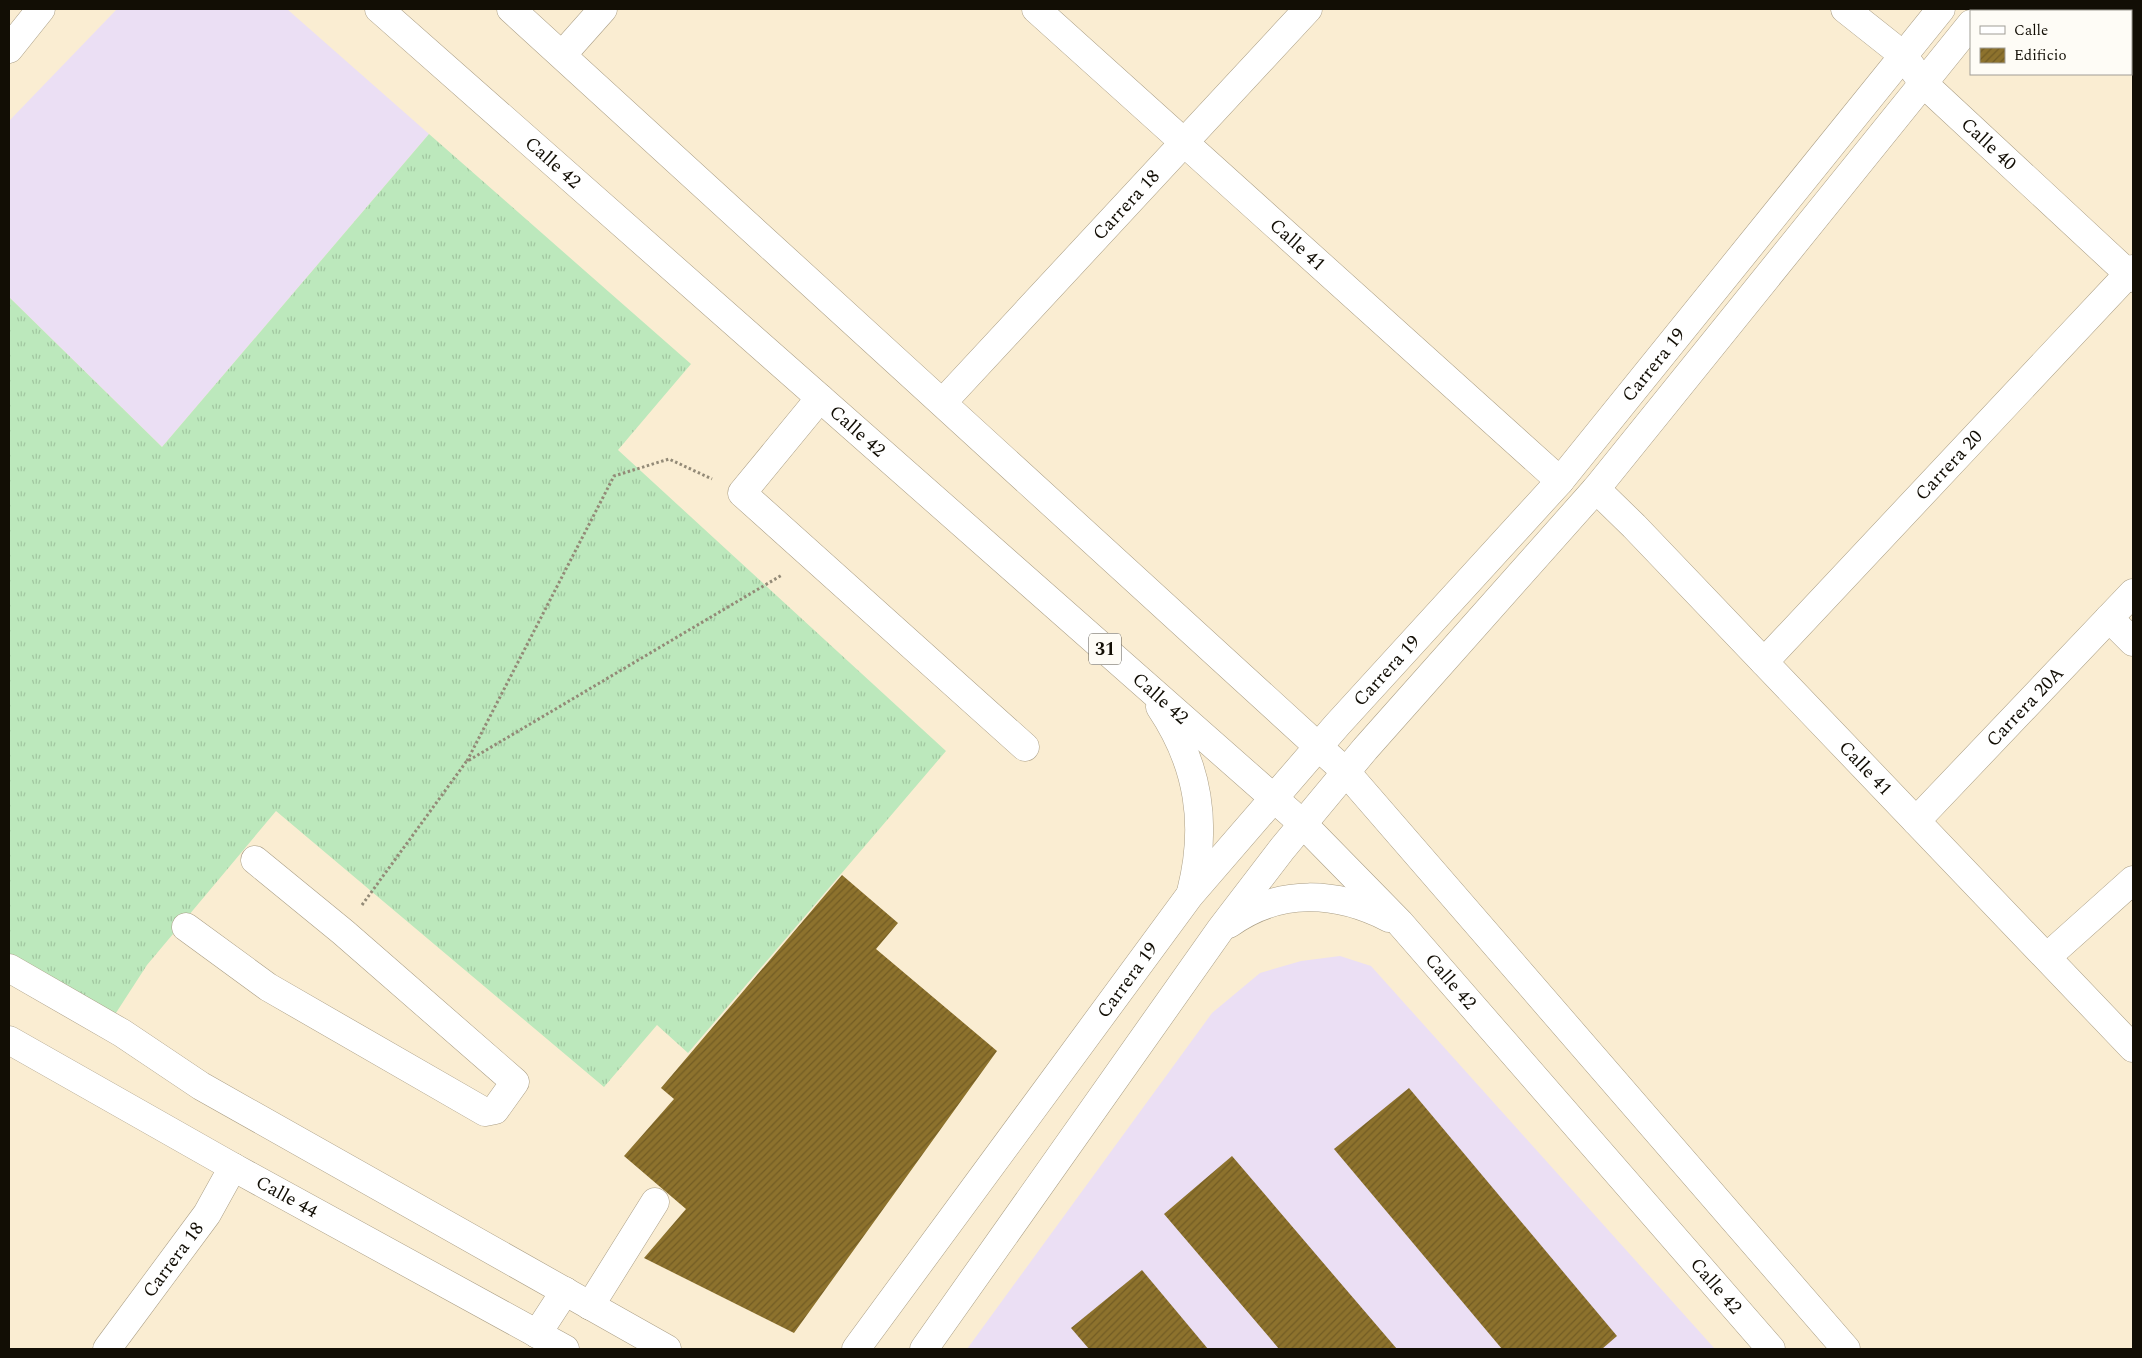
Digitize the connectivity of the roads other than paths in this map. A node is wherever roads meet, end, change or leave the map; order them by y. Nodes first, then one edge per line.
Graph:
1 (41, 9) edge
2 (379, 9) edge
3 (511, 9) edge
4 (603, 9) edge
5 (1036, 9) edge
6 (1308, 9) edge
7 (1845, 9) edge
8 (1942, 9) edge
9 (1970, 25) edge
10 (9, 50) edge
11 (562, 54) junction
12 (1903, 55) junction
13 (1922, 83) junction
14 (1184, 142) junction
15 (2132, 274) edge
16 (820, 398) junction
17 (943, 402) junction
18 (1560, 481) junction
19 (1596, 489) junction
20 (2133, 593) edge
21 (2110, 618) junction
22 (2133, 642) edge
23 (1764, 662) junction
24 (1141, 682) junction
25 (1025, 746) dead end
26 (1319, 746) junction
27 (1346, 772) junction
28 (1274, 797) junction
29 (1916, 821) junction
30 (1303, 824) junction
31 (255, 860) dead end
32 (2133, 880) edge
33 (1190, 895) junction
34 (1400, 924) junction
35 (186, 927) dead end
36 (1220, 930) junction
37 (2047, 958) junction
38 (9, 968) edge
39 (9, 1040) edge
40 (2133, 1048) edge
41 (232, 1167) junction
42 (655, 1202) dead end
43 (565, 1291) junction
44 (590, 1306) junction
45 (537, 1334) junction
46 (107, 1349) edge
47 (565, 1349) edge
48 (667, 1349) edge
49 (856, 1349) edge
50 (924, 1349) edge
51 (1771, 1349) edge
52 (1846, 1349) edge

1 - 10 main road
2 - 16 main road, Calle 42 / 31
3 - 11 main road
4 - 11 main road
5 - 14 main road, Calle 41
6 - 14 main road, Carrera 18
7 - 12 main road, Calle 40
8 - 12 main road, Carrera 19
9 - 13 main road, Carrera 19
11 - 17 main road
12 - 13 main road, Calle 40
12 - 18 main road, Carrera 19
13 - 15 main road, Calle 40
13 - 19 main road, Carrera 19
14 - 17 main road, Carrera 18
14 - 18 main road, Calle 41
15 - 23 main road, Carrera 20
16 - 24 main road, Calle 42 / 31
16 - 25 main road
17 - 26 main road
18 - 26 main road, Carrera 19
19 - 23 main road, Calle 41
19 - 27 main road, Carrera 19
20 - 21 main road, Carrera 20A
21 - 22 main road
21 - 29 main road, Carrera 20A
23 - 29 main road, Calle 41
24 - 28 main road, Calle 42 / 31
24 - 33 main road
26 - 27 main road
26 - 28 main road, Carrera 19
27 - 30 main road, Carrera 19
27 - 52 main road
28 - 30 main road, Calle 42 / 31
28 - 33 main road, Carrera 19
29 - 37 main road, Calle 41
30 - 34 main road, Calle 42 / 31
30 - 36 main road, Carrera 19
31 - 35 main road
32 - 37 main road
33 - 49 main road, Carrera 19
34 - 36 main road
34 - 51 main road, Calle 42 / 31
36 - 50 main road, Carrera 19
37 - 40 main road, Calle 41
38 - 43 main road
39 - 41 main road, Calle 44
41 - 45 main road, Calle 44
41 - 46 main road, Carrera 18
42 - 44 main road
43 - 44 main road
43 - 45 main road
44 - 48 main road
45 - 47 main road, Calle 44

